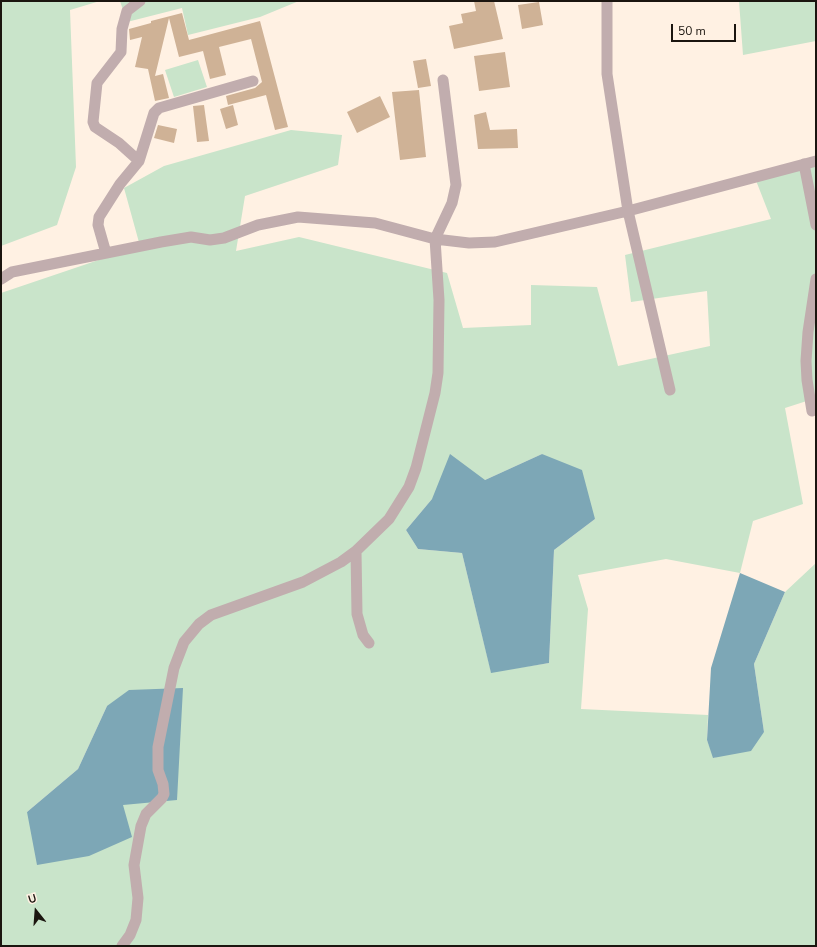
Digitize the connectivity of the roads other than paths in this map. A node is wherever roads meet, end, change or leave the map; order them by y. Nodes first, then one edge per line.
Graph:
1 (140, 1) edge
2 (607, 1) edge
3 (125, 6) edge
4 (443, 80) dead end
5 (253, 81) dead end
6 (139, 160) junction
7 (816, 161) edge
8 (804, 164) junction
9 (628, 211) junction
10 (816, 225) edge
11 (435, 240) junction
12 (106, 254) junction
13 (1, 278) edge
14 (816, 279) edge
15 (670, 390) dead end
16 (812, 411) dead end
17 (356, 551) junction
18 (369, 643) dead end
19 (122, 946) edge

1 - 3 street
2 - 9 street
3 - 6 street
4 - 11 street
5 - 6 street
6 - 12 street
7 - 8 street
8 - 9 street
8 - 10 street
9 - 11 street
9 - 15 street
11 - 12 street
11 - 17 street
12 - 13 street
14 - 16 street
17 - 18 street
17 - 19 street

